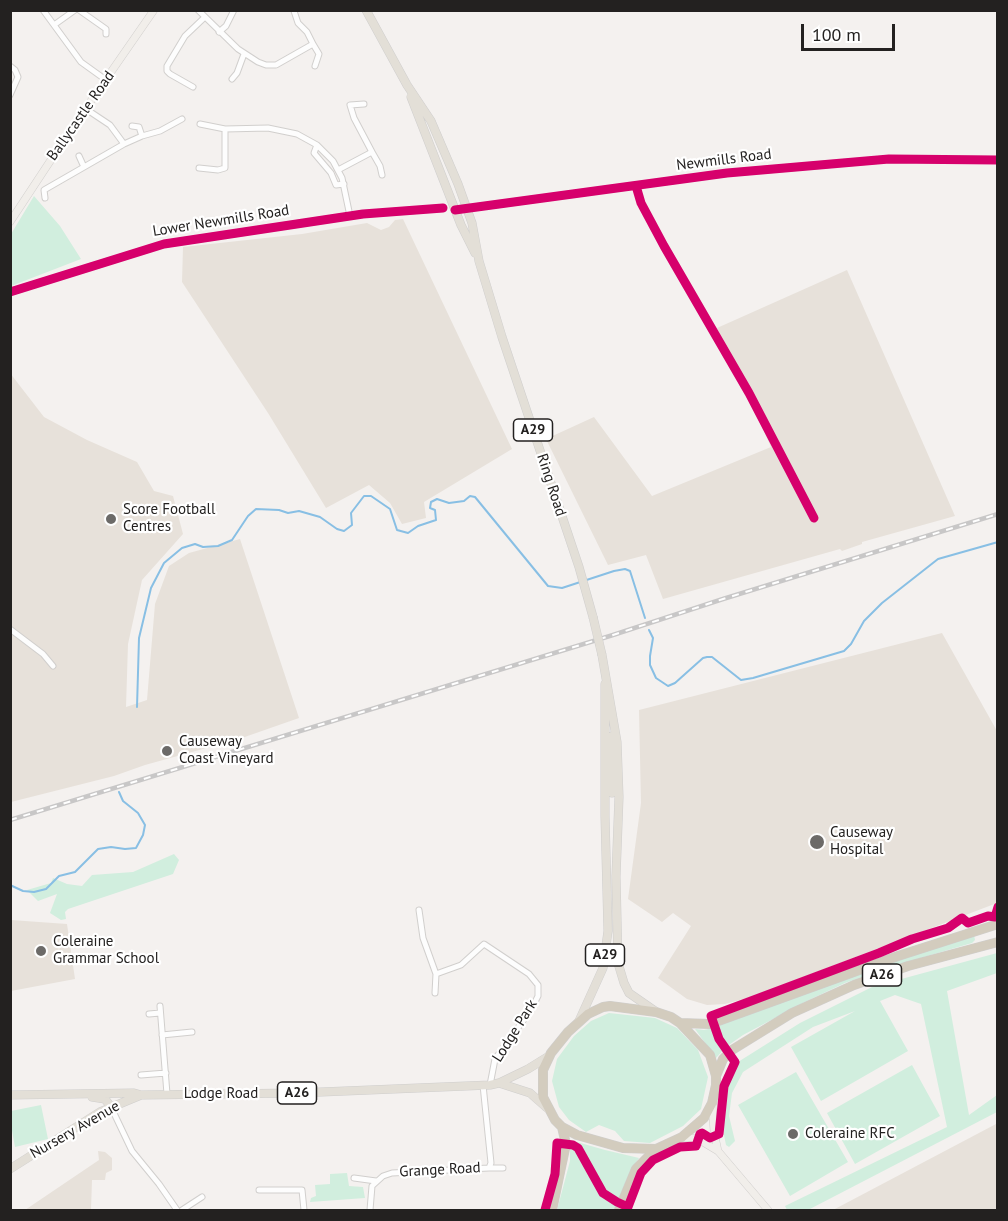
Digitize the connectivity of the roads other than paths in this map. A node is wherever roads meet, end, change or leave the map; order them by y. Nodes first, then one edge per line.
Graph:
1 (43, 10) edge
2 (77, 10) edge
3 (154, 10) edge
4 (198, 10) edge
5 (234, 10) edge
6 (294, 10) edge
7 (366, 10) edge
8 (205, 17) junction
9 (54, 25) junction
10 (219, 32) junction
11 (106, 34) dead end
12 (313, 44) junction
13 (244, 54) junction
14 (10, 66) edge
15 (315, 66) dead end
16 (232, 79) dead end
17 (106, 80) junction
18 (407, 85) junction
19 (193, 87) dead end
20 (10, 95) edge
21 (364, 104) dead end
22 (86, 109) junction
23 (182, 119) dead end
24 (200, 124) dead end
25 (132, 126) dead end
26 (225, 129) junction
27 (141, 135) junction
28 (124, 144) junction
29 (317, 145) junction
30 (372, 152) junction
31 (80, 156) dead end
32 (998, 160) edge
33 (84, 167) junction
34 (199, 168) dead end
35 (338, 170) junction
36 (382, 175) dead end
37 (344, 184) junction
38 (636, 186) junction
39 (45, 198) dead end
40 (443, 208) dead end
41 (466, 208) junction
42 (455, 210) junction
43 (350, 216) junction
44 (10, 222) edge
45 (479, 261) junction
46 (10, 292) edge
47 (814, 518) dead end
48 (10, 629) edge
49 (53, 666) dead end
50 (605, 677) junction
51 (610, 695) junction
52 (612, 793) dead end
53 (419, 910) dead end
54 (998, 924) edge
55 (998, 942) edge
56 (436, 974) junction
57 (435, 993) dead end
58 (160, 1006) dead end
59 (656, 1012) junction
60 (160, 1013) junction
61 (149, 1014) dead end
62 (578, 1022) junction
63 (680, 1023) junction
64 (192, 1032) dead end
65 (162, 1035) junction
66 (549, 1056) junction
67 (166, 1073) junction
68 (141, 1075) dead end
69 (716, 1076) junction
70 (491, 1084) junction
71 (167, 1094) junction
72 (10, 1095) edge
73 (141, 1095) junction
74 (91, 1096) junction
75 (712, 1103) junction
76 (111, 1107) junction
77 (549, 1111) junction
78 (100, 1112) junction
79 (562, 1127) junction
80 (682, 1137) junction
81 (656, 1149) junction
82 (718, 1151) junction
83 (489, 1168) junction
84 (503, 1168) dead end
85 (10, 1169) edge
86 (354, 1178) dead end
87 (376, 1181) junction
88 (309, 1189) dead end
89 (260, 1190) dead end
90 (302, 1190) junction
91 (202, 1197) dead end
92 (177, 1210) edge
93 (182, 1210) edge
94 (304, 1210) edge
95 (370, 1210) edge
96 (552, 1210) edge
97 (619, 1210) edge
98 (768, 1210) edge

1 - 9 street
2 - 9 street
2 - 11 street
3 - 17 street, Ballycastle Road
4 - 8 street
5 - 10 street
6 - 12 street
7 - 18 main road, Ring Road / A29
8 - 10 street
8 - 19 street
9 - 17 street
10 - 13 street
12 - 13 street
12 - 15 street
13 - 16 street
14 - 20 street
17 - 22 street, Ballycastle Road
18 - 41 main road, Ring Road / A29
18 - 42 main road, Ring Road / A29
21 - 30 street
22 - 28 street
22 - 44 street, Ballycastle Road
23 - 27 street
24 - 26 street
25 - 27 street
26 - 29 street
26 - 34 street
27 - 28 street
28 - 33 street
29 - 35 street
29 - 37 street
30 - 35 street
30 - 36 street
31 - 33 street
32 - 38 street, Newmills Road
33 - 39 street
35 - 37 street
37 - 43 street
38 - 41 street, Newmills Road
38 - 47 street
40 - 43 street, Lower Newmills Road
41 - 42 street, Newmills Road
41 - 45 main road, Ring Road / A29
42 - 45 main road, Ring Road / A29
43 - 46 street, Lower Newmills Road
45 - 50 main road, Ring Road / A29, bridge
48 - 49 street
50 - 51 main road, Ring Road / A29
50 - 62 main road, Ring Road / A29
51 - 52 main road
51 - 59 main road, Ring Road / A29
53 - 56 street
54 - 63 highway, A26
55 - 69 highway, A26
56 - 57 street
56 - 70 street, Lodge Park
58 - 60 street
59 - 62 highway, A29
59 - 63 highway, A29
60 - 61 street
60 - 65 street
62 - 66 highway, A29
63 - 69 highway, A29
64 - 65 street
65 - 67 street
66 - 70 main road, Lodge Road / A26
66 - 77 highway, A29
67 - 68 street
67 - 71 street
69 - 75 highway, A29
70 - 71 main road, Lodge Road / A26
70 - 77 main road, Lodge Road / A26
70 - 83 street, Grange Road
71 - 73 main road, Lodge Road / A26
72 - 74 main road, Lodge Road / A26
73 - 74 main road, Lodge Road / A26
73 - 76 main road, Nursery Avenue / A26
74 - 76 main road, Lodge Road / A26
74 - 78 main road
75 - 80 highway, A29
75 - 82 street
76 - 78 main road, Nursery Avenue / A26
76 - 92 street
77 - 79 highway, A29
78 - 85 main road, Nursery Avenue / A26
79 - 81 highway, A29
79 - 96 highway
80 - 81 highway, A29
80 - 82 street
81 - 97 highway, A29
82 - 98 street
83 - 84 street
83 - 87 street, Grange Road
86 - 87 street
87 - 95 street
88 - 90 street
89 - 90 street
90 - 94 street
91 - 93 street

